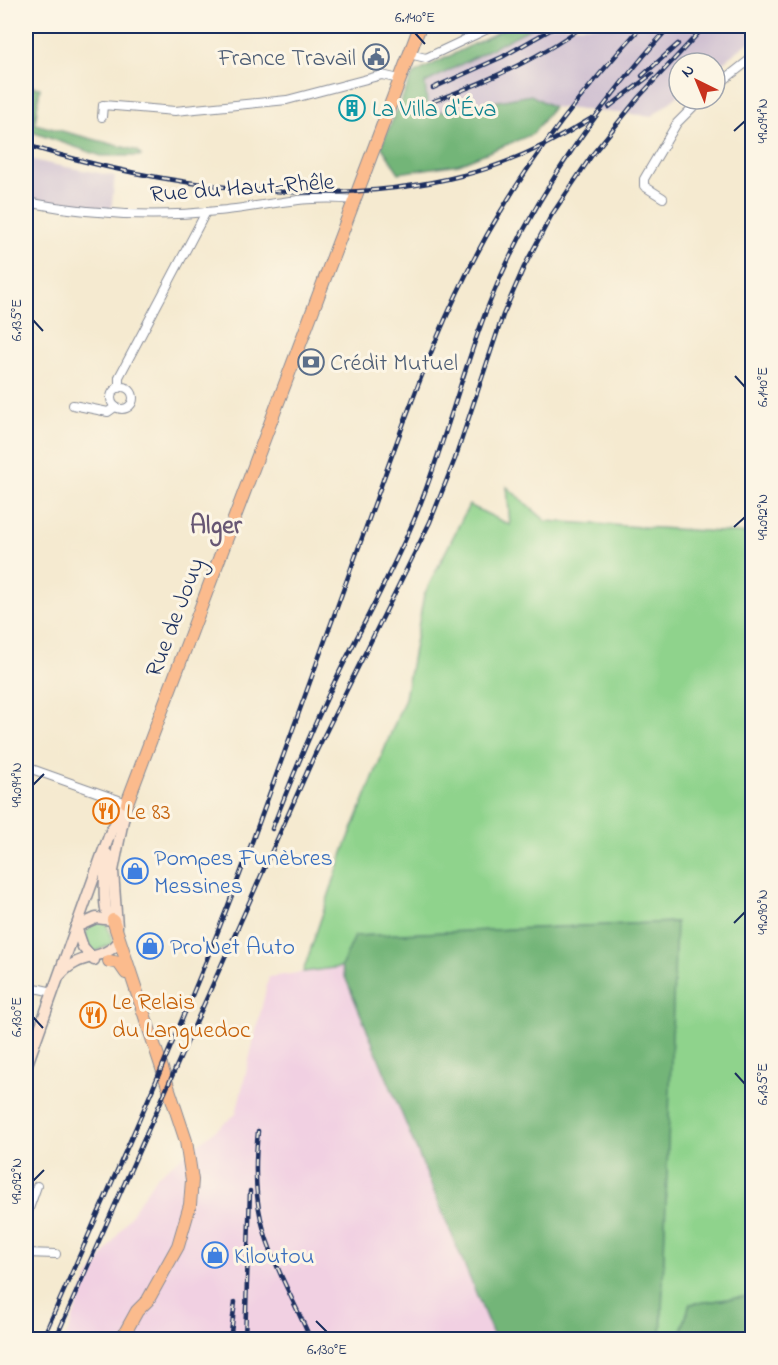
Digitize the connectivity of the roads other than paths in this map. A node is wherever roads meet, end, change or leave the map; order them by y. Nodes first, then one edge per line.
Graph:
1 (420, 26) edge
2 (494, 26) edge
3 (409, 54) junction
4 (753, 58) edge
5 (727, 78) edge
6 (399, 79) junction
7 (689, 111) edge
8 (102, 117) dead end
9 (663, 198) dead end
10 (354, 200) junction
11 (26, 202) edge
12 (206, 212) junction
13 (119, 388) junction
14 (73, 405) dead end
15 (115, 407) junction
16 (26, 766) edge
17 (127, 803) junction
18 (111, 831) junction
19 (76, 927) junction
20 (116, 932) junction
21 (92, 958) junction
22 (109, 961) joint
23 (59, 976) junction
24 (26, 986) edge
25 (53, 992) junction
26 (140, 1003) junction
27 (26, 1067) edge
28 (38, 1186) dead end
29 (26, 1216) edge
30 (26, 1253) edge
31 (56, 1254) dead end
32 (121, 1340) edge

1 - 3 main road, Rue de Jouy
2 - 3 street
3 - 6 main road, Rue de Jouy
4 - 5 street
6 - 8 street
6 - 10 main road, Rue de Jouy
7 - 9 street
10 - 12 street, Rue du Haut-Rhêle
10 - 17 main road, Rue de Jouy
11 - 12 street, Rue du Haut-Rhêle
12 - 13 street
13 - 15 street
13 - 15 street
14 - 15 street
16 - 17 street
17 - 18 main road, Rue de Jouy
17 - 20 main road
18 - 19 main road, Rue de Jouy
18 - 20 main road, Rue de Jouy
19 - 20 main road
19 - 21 main road
19 - 23 main road, Rue de Jouy
20 - 21 main road
20 - 26 main road, Rue de Jouy
21 - 22 main road
21 - 23 main road
22 - 26 main road
23 - 25 main road, Rue de Jouy
24 - 25 street
25 - 27 main road, Rue de Jouy
26 - 32 main road, Rue de Jouy
28 - 29 street
30 - 31 street

